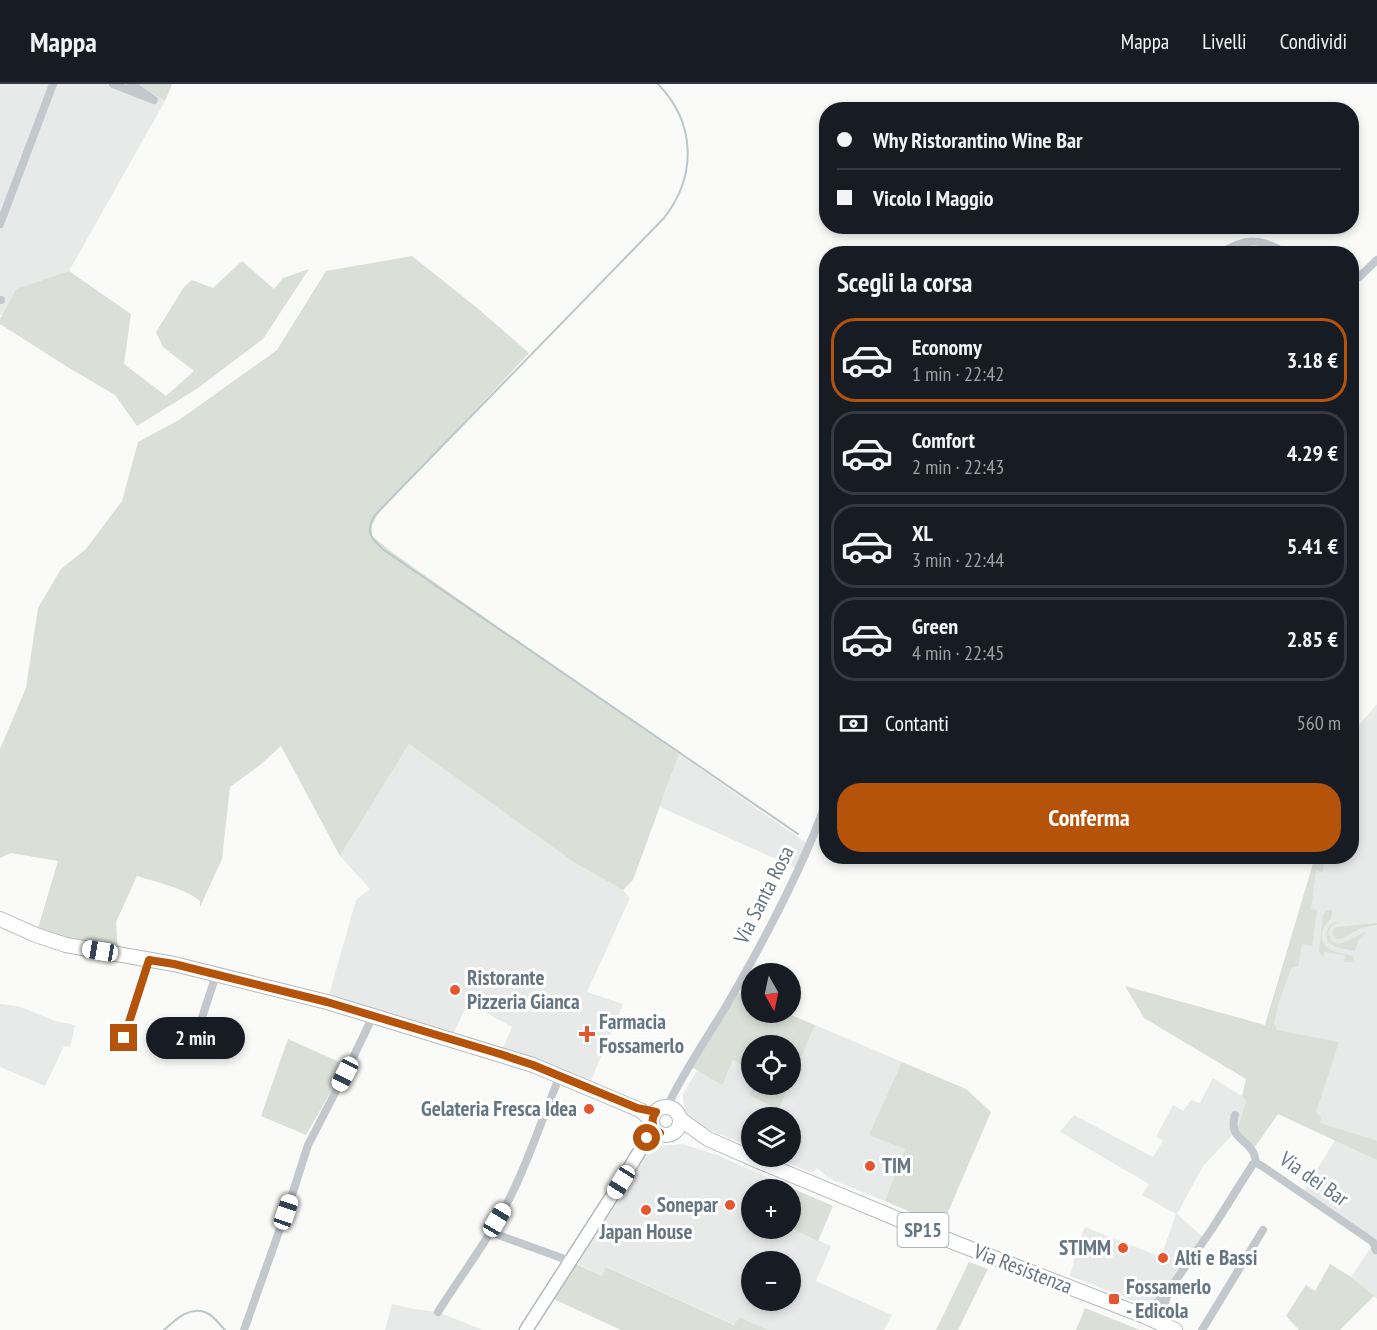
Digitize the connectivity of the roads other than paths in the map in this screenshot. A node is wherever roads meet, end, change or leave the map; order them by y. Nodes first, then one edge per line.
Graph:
1 (53, 84) edge
2 (113, 84) edge
3 (131, 84) edge
4 (0, 224) edge
5 (1233, 246) edge
6 (1273, 246) edge
7 (1377, 260) edge
8 (1359, 277) edge
9 (819, 823) edge
10 (2, 919) edge
11 (149, 960) junction
12 (216, 975) junction
13 (373, 1016) junction
14 (124, 1038) dead end
15 (191, 1051) dead end
16 (560, 1076) junction
17 (1235, 1115) dead end
18 (662, 1122) junction
19 (1256, 1163) junction
20 (1263, 1230) dead end
21 (490, 1232) junction
22 (1376, 1250) edge
23 (570, 1261) junction
24 (1169, 1290) junction
25 (438, 1312) dead end
26 (1158, 1325) edge
27 (244, 1330) edge
28 (526, 1330) edge
29 (1202, 1330) edge

1 - 4 street
2 - 3 street
5 - 6 street
7 - 8 street
9 - 18 street, Via Santa Rosa
10 - 11 main road
11 - 12 main road
11 - 14 street
12 - 13 main road
12 - 15 street
13 - 16 main road
13 - 27 street
16 - 18 main road
16 - 21 street
17 - 19 street, Via dei Bar
18 - 23 street
18 - 26 main road, Via Resistenza / SP15
19 - 22 street, Via dei Bar
19 - 24 street, Via dei Bar
20 - 29 street
21 - 23 street
21 - 25 street
23 - 28 street
24 - 26 street, Via dei Bar
24 - 26 street, Via dei Bar

